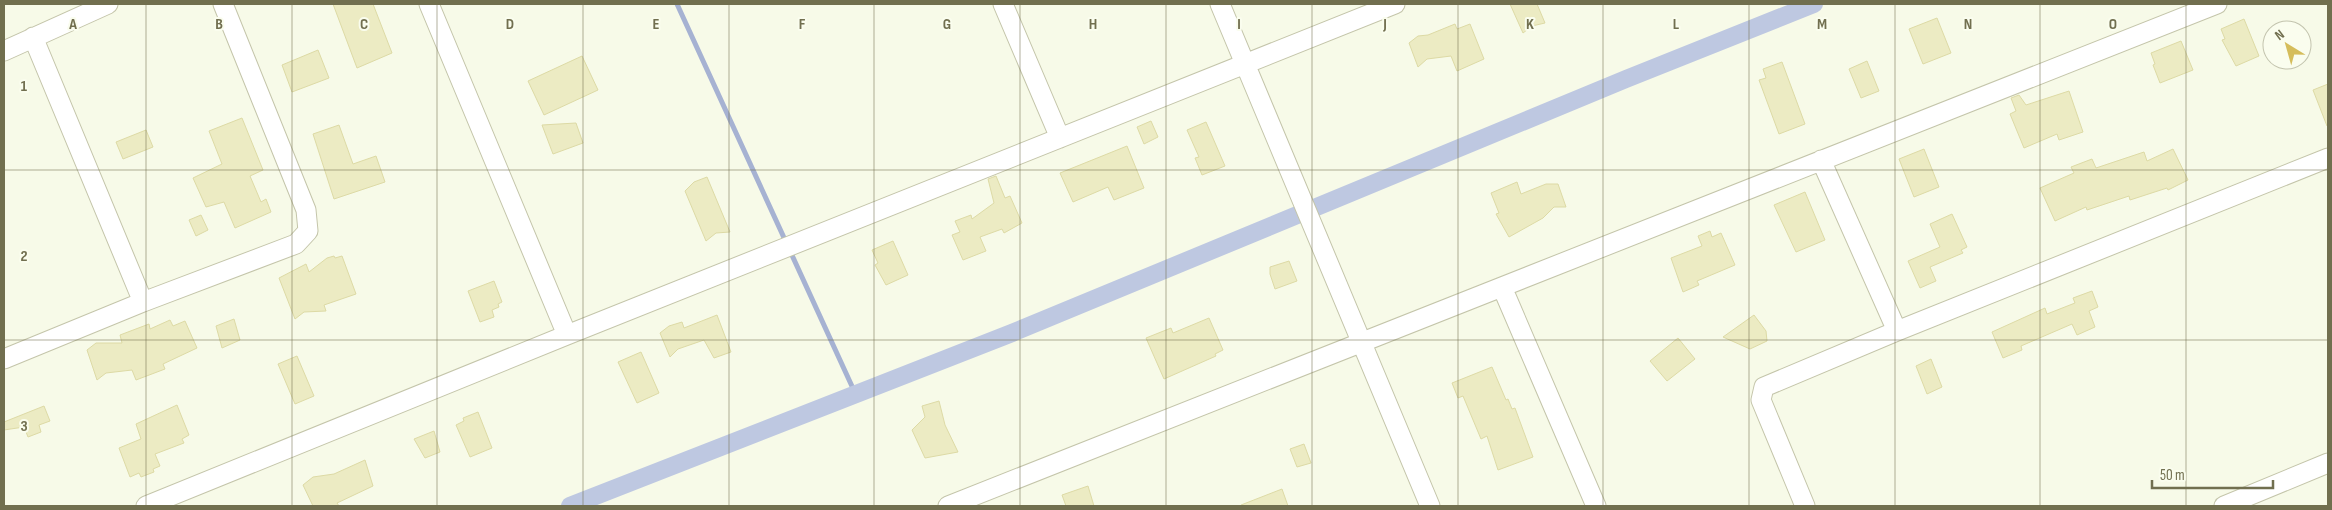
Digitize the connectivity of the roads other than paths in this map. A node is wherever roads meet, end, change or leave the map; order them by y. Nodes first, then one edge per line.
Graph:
1 (108, 4) edge
2 (223, 4) edge
3 (429, 4) edge
4 (1003, 4) edge
5 (1220, 4) edge
6 (1396, 4) edge
7 (2217, 4) edge
8 (33, 37) junction
9 (4, 51) edge
10 (1245, 64) junction
11 (1060, 138) junction
12 (2328, 158) edge
13 (1821, 160) junction
14 (1502, 287) junction
15 (143, 302) junction
16 (1897, 331) junction
17 (567, 335) junction
18 (1362, 342) junction
19 (4, 359) edge
20 (2328, 464) edge
21 (146, 506) edge
22 (948, 506) edge
23 (1430, 506) edge
24 (1596, 506) edge
25 (1805, 506) edge
26 (2224, 506) edge

1 - 8 street
2 - 15 street
3 - 17 street
4 - 11 street
5 - 10 street
6 - 10 street
7 - 13 street
8 - 9 street
8 - 15 street
10 - 11 street
10 - 18 street
11 - 17 street
12 - 16 street
13 - 14 street
13 - 16 street
14 - 18 street
14 - 24 street
15 - 19 street
16 - 25 street
17 - 21 street
18 - 22 street
18 - 23 street
20 - 26 street

